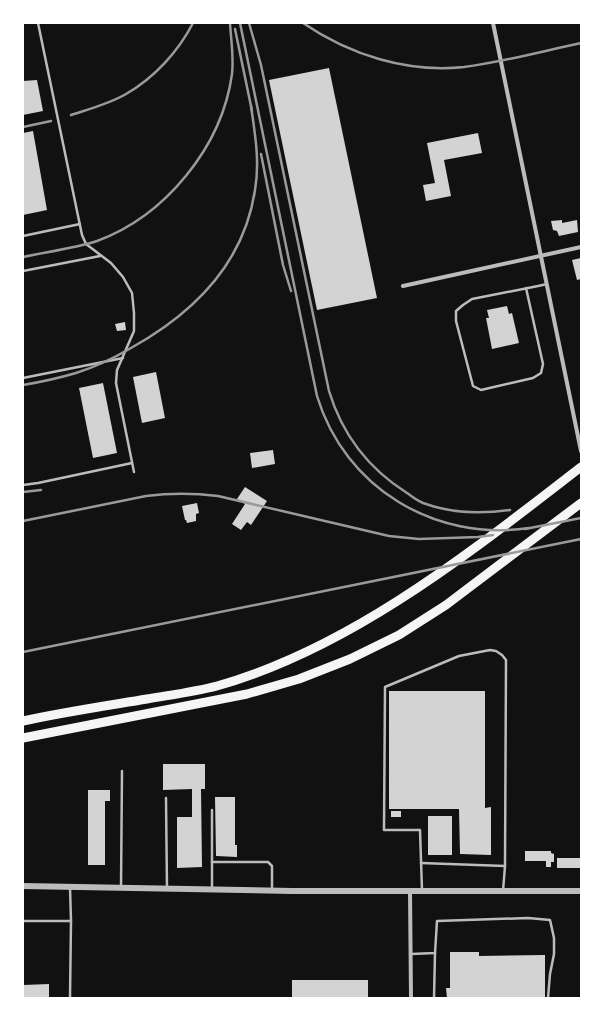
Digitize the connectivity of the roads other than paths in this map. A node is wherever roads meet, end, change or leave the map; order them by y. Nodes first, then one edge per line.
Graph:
1 (38, 23) edge
2 (493, 23) edge
3 (80, 224) junction
4 (23, 236) edge
5 (581, 247) edge
6 (100, 256) junction
7 (541, 256) junction
8 (23, 271) edge
9 (547, 284) junction
10 (403, 286) dead end
11 (526, 288) junction
12 (123, 358) junction
13 (23, 378) edge
14 (581, 450) edge
15 (132, 463) junction
16 (581, 468) edge
17 (134, 472) dead end
18 (23, 485) edge
19 (581, 502) edge
20 (23, 721) edge
21 (23, 738) edge
22 (122, 771) dead end
23 (166, 798) dead end
24 (212, 810) dead end
25 (212, 862) junction
26 (422, 864) junction
27 (505, 866) junction
28 (23, 886) edge
29 (70, 887) junction
30 (121, 888) junction
31 (167, 889) junction
32 (212, 890) junction
33 (272, 891) junction
34 (410, 891) junction
35 (422, 891) junction
36 (503, 891) junction
37 (581, 891) edge
38 (23, 921) edge
39 (71, 921) junction
40 (435, 953) junction
41 (411, 954) junction
42 (70, 998) edge
43 (411, 998) edge
44 (434, 998) edge
45 (548, 998) edge

1 - 3 lane
2 - 7 street
3 - 4 lane
3 - 6 lane
5 - 7 street
6 - 8 lane
6 - 12 lane
7 - 9 street
7 - 10 street
9 - 11 lane
9 - 14 street
11 - 11 lane
12 - 13 lane
12 - 15 lane
15 - 17 lane
15 - 18 lane
16 - 20 highway
19 - 21 highway
22 - 30 lane
23 - 31 lane
24 - 25 lane
25 - 32 lane
25 - 33 lane
26 - 27 lane
26 - 27 lane
26 - 35 lane
27 - 36 lane
28 - 29 street
29 - 30 street
29 - 39 lane
30 - 31 street
31 - 32 street
32 - 33 street
33 - 34 street
34 - 35 street
34 - 41 street
35 - 36 street
36 - 37 street
38 - 39 lane
39 - 42 lane
40 - 41 lane
40 - 44 lane
40 - 45 lane
41 - 43 street

